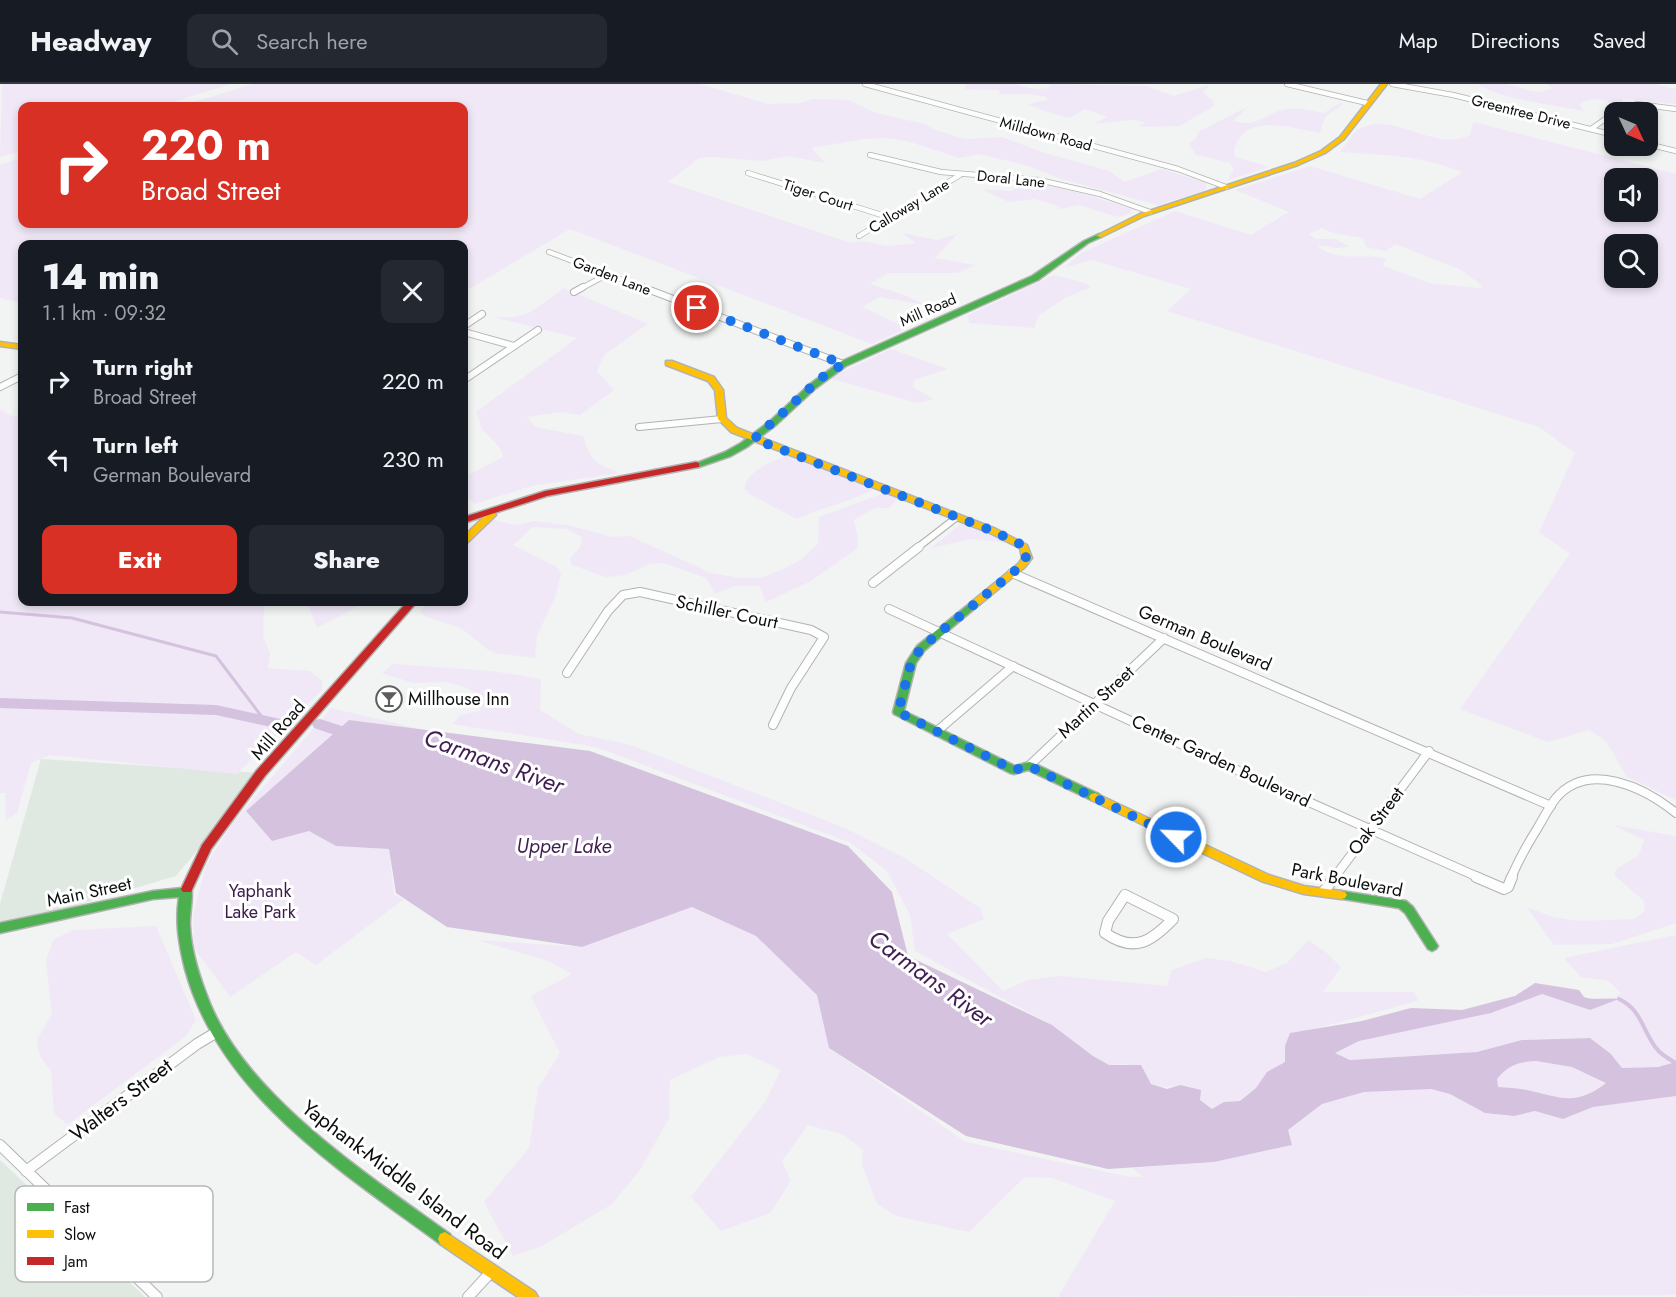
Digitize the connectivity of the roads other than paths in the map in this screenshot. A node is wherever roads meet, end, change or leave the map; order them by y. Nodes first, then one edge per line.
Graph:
1 (865, 84) edge
2 (1287, 84) edge
3 (1384, 84) edge
4 (1392, 84) edge
5 (1367, 103) junction
6 (1658, 107) edge
7 (1676, 109) edge
8 (1604, 120) edge
9 (1591, 129) junction
10 (1604, 132) edge
11 (1658, 147) edge
12 (1676, 151) edge
13 (870, 155) dead end
14 (748, 173) dead end
15 (960, 175) junction
16 (1226, 187) junction
17 (1150, 212) junction
18 (888, 217) junction
19 (859, 236) dead end
20 (549, 252) dead end
21 (608, 274) junction
22 (574, 292) dead end
23 (483, 314) dead end
24 (468, 323) edge
25 (538, 330) dead end
26 (468, 333) edge
27 (0, 344) edge
28 (18, 346) edge
29 (514, 346) junction
30 (669, 363) dead end
31 (843, 364) junction
32 (468, 377) edge
33 (18, 378) edge
34 (0, 387) edge
35 (722, 419) junction
36 (639, 427) dead end
37 (754, 439) junction
38 (507, 506) junction
39 (957, 517) junction
40 (468, 519) edge
41 (468, 537) edge
42 (1012, 573) junction
43 (873, 583) dead end
44 (408, 606) edge
45 (889, 609) dead end
46 (939, 632) junction
47 (1164, 638) junction
48 (1013, 666) junction
49 (567, 673) dead end
50 (1095, 703) junction
51 (773, 725) dead end
52 (936, 732) junction
53 (1429, 751) junction
54 (1029, 766) junction
55 (1551, 806) junction
56 (1676, 813) edge
57 (1371, 829) junction
58 (1324, 891) junction
59 (186, 892) junction
60 (1125, 895) joint
61 (0, 928) edge
62 (1432, 946) dead end
63 (217, 1032) junction
64 (0, 1145) edge
65 (26, 1171) junction
66 (42, 1186) edge
67 (491, 1272) junction
68 (141, 1282) edge
69 (157, 1297) edge
70 (468, 1297) edge
71 (530, 1297) edge

1 - 16 street, Milldown Road
2 - 5 street
3 - 5 main road, Mill Road
4 - 9 street, Greentree Drive
5 - 16 main road, Mill Road
6 - 7 street
8 - 9 street
9 - 10 street, Greentree Drive
11 - 12 street
13 - 15 street, Doral Lane
14 - 18 street, Tiger Court
15 - 17 street, Doral Lane
15 - 18 street, Calloway Lane
16 - 17 main road, Mill Road
17 - 31 main road, Mill Road
18 - 19 street, Calloway Lane
20 - 21 street, Garden Lane
21 - 22 street
21 - 31 street, Garden Lane
23 - 24 street
25 - 29 street
26 - 29 street
27 - 28 main road
29 - 32 street
30 - 35 main road
31 - 37 main road, Mill Road
33 - 34 street
35 - 36 street
35 - 37 main road
37 - 38 main road, Mill Road
37 - 39 main road
38 - 40 main road, Mill Road
38 - 41 main road
39 - 42 main road
39 - 43 street
42 - 46 main road
42 - 47 street, German Boulevard
44 - 59 main road, Mill Road
45 - 46 street, Center Garden Boulevard
46 - 48 street, Center Garden Boulevard
46 - 52 main road, Park Boulevard
47 - 50 street, Martin Street
47 - 53 street, German Boulevard
48 - 50 street, Center Garden Boulevard
48 - 52 street
49 - 51 street, Schiller Court
50 - 54 street, Martin Street
50 - 57 street, Center Garden Boulevard
52 - 54 main road, Park Boulevard
53 - 55 street, German Boulevard
53 - 57 street, Oak Street
54 - 58 main road, Park Boulevard
55 - 56 street
55 - 57 street, Center Garden Boulevard
57 - 58 street, Oak Street
58 - 62 main road, Park Boulevard
59 - 61 main road, Main Street
59 - 63 main road, Yaphank-Middle Island Road
60 - 60 street
63 - 65 street, Walters Street
63 - 67 main road, Yaphank-Middle Island Road
64 - 65 street
65 - 66 street
67 - 70 street
67 - 71 main road, Yaphank-Middle Island Road
68 - 69 street

